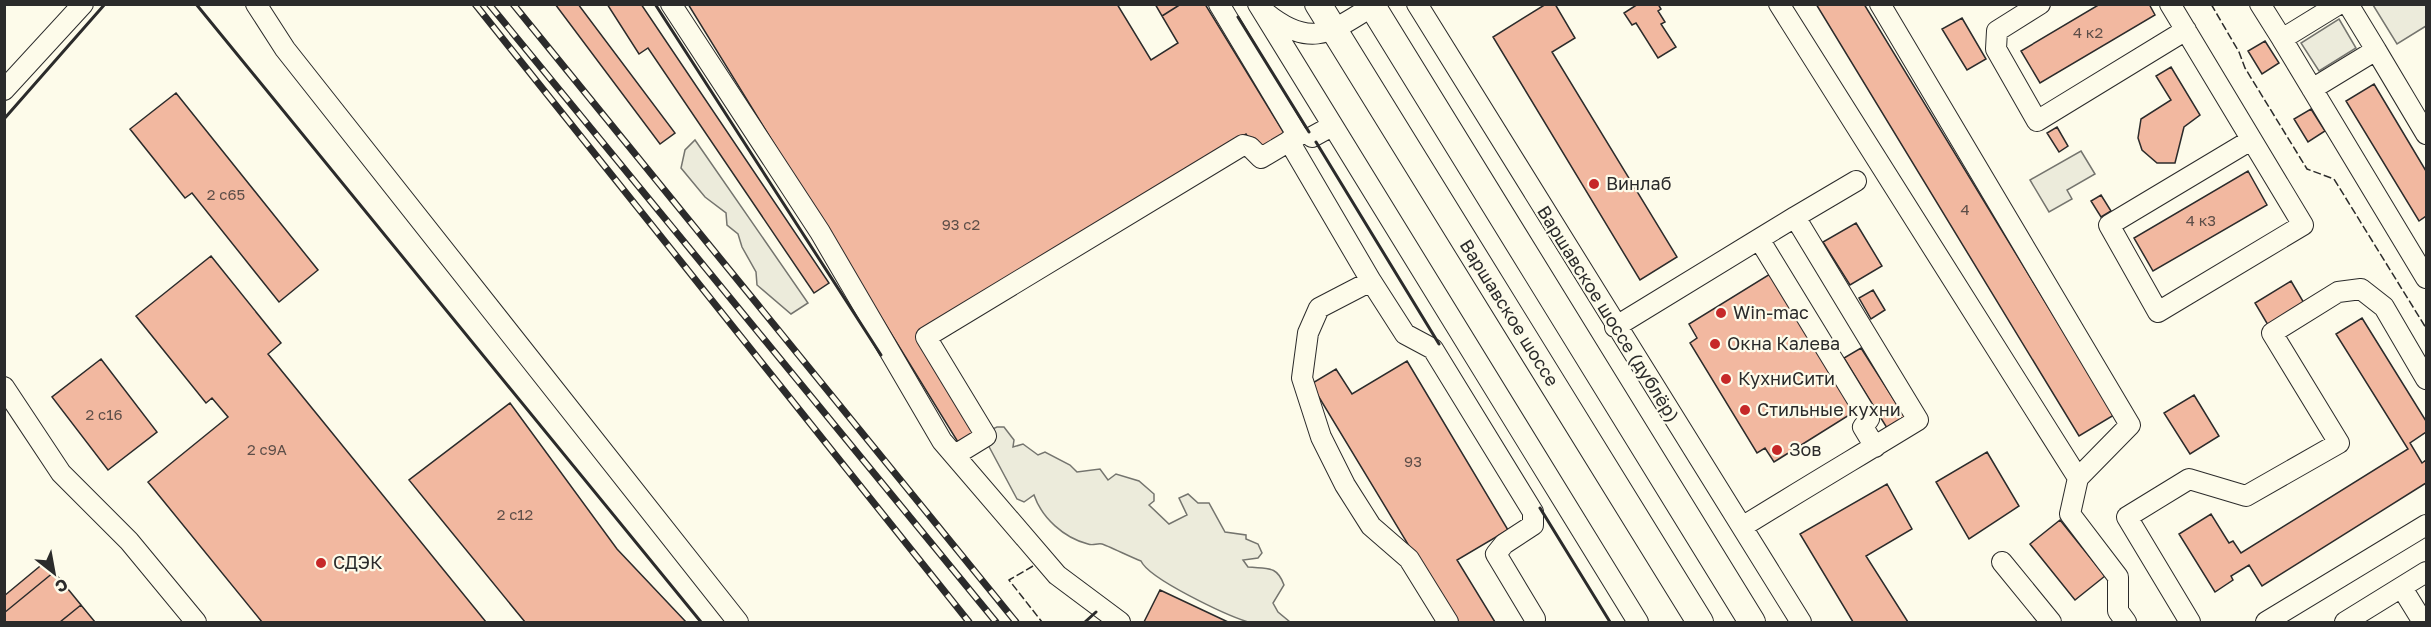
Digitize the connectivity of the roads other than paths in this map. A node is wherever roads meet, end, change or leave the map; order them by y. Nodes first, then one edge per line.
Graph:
1 (83, 4) edge
2 (256, 4) edge
3 (671, 4) edge
4 (1220, 4) edge
5 (1318, 4) edge
6 (1417, 4) edge
7 (1779, 4) edge
8 (1880, 4) edge
9 (2040, 4) edge
10 (2170, 4) edge
11 (2260, 4) edge
12 (2339, 4) edge
13 (2348, 4) edge
14 (1373, 5) edge
15 (1258, 6) edge
16 (1335, 30) junction
17 (2186, 30) junction
18 (2282, 39) junction
19 (2376, 50) junction
20 (2312, 89) junction
21 (4, 90) edge
22 (1332, 126) junction
23 (2427, 134) edge
24 (1312, 137) dead end
25 (2251, 140) junction
26 (1289, 141) junction
27 (1856, 181) dead end
28 (1795, 217) junction
29 (1759, 239) junction
30 (2427, 278) edge
31 (1371, 281) junction
32 (1615, 327) junction
33 (2427, 379) edge
34 (4, 387) edge
35 (1510, 415) junction
36 (1485, 431) junction
37 (1875, 447) junction
38 (955, 455) junction
39 (2078, 478) junction
40 (2427, 525) edge
41 (1742, 528) junction
42 (2002, 562) dead end
43 (2427, 572) edge
44 (2402, 588) junction
45 (1535, 619) dead end
46 (196, 622) edge
47 (738, 622) edge
48 (1120, 622) edge
49 (1448, 622) edge
50 (1638, 622) edge
51 (1700, 622) edge
52 (1752, 622) edge
53 (1801, 622) edge
54 (2051, 622) edge
55 (2126, 622) edge
56 (2190, 622) edge
57 (2266, 622) edge
58 (2345, 622) edge
59 (2423, 622) edge

1 - 21 street
2 - 47 street
3 - 38 street
4 - 26 street
5 - 16 main road, Варшавское шоссе
6 - 32 street, Варшавское шоссе (дублёр)
7 - 39 street
8 - 39 street
9 - 17 street
10 - 17 street
11 - 18 street
12 - 18 street
13 - 19 street
14 - 16 street
14 - 52 main road
15 - 16 street
15 - 22 street
16 - 51 main road, Варшавское шоссе
17 - 25 street
18 - 20 street
19 - 20 street
19 - 23 street
20 - 30 street
22 - 24 street
22 - 35 street
25 - 25 street
26 - 31 street
26 - 38 street
27 - 28 street
28 - 29 street
28 - 37 street
29 - 32 street
29 - 37 street
31 - 36 street
31 - 49 street
32 - 41 street, Варшавское шоссе (дублёр)
33 - 56 street
34 - 46 street
35 - 36 street
35 - 50 street
36 - 45 street
37 - 41 street
38 - 48 street
39 - 55 street
40 - 57 street
41 - 53 street, Варшавское шоссе (дублёр)
42 - 54 street
43 - 44 street
44 - 58 street
44 - 59 street

